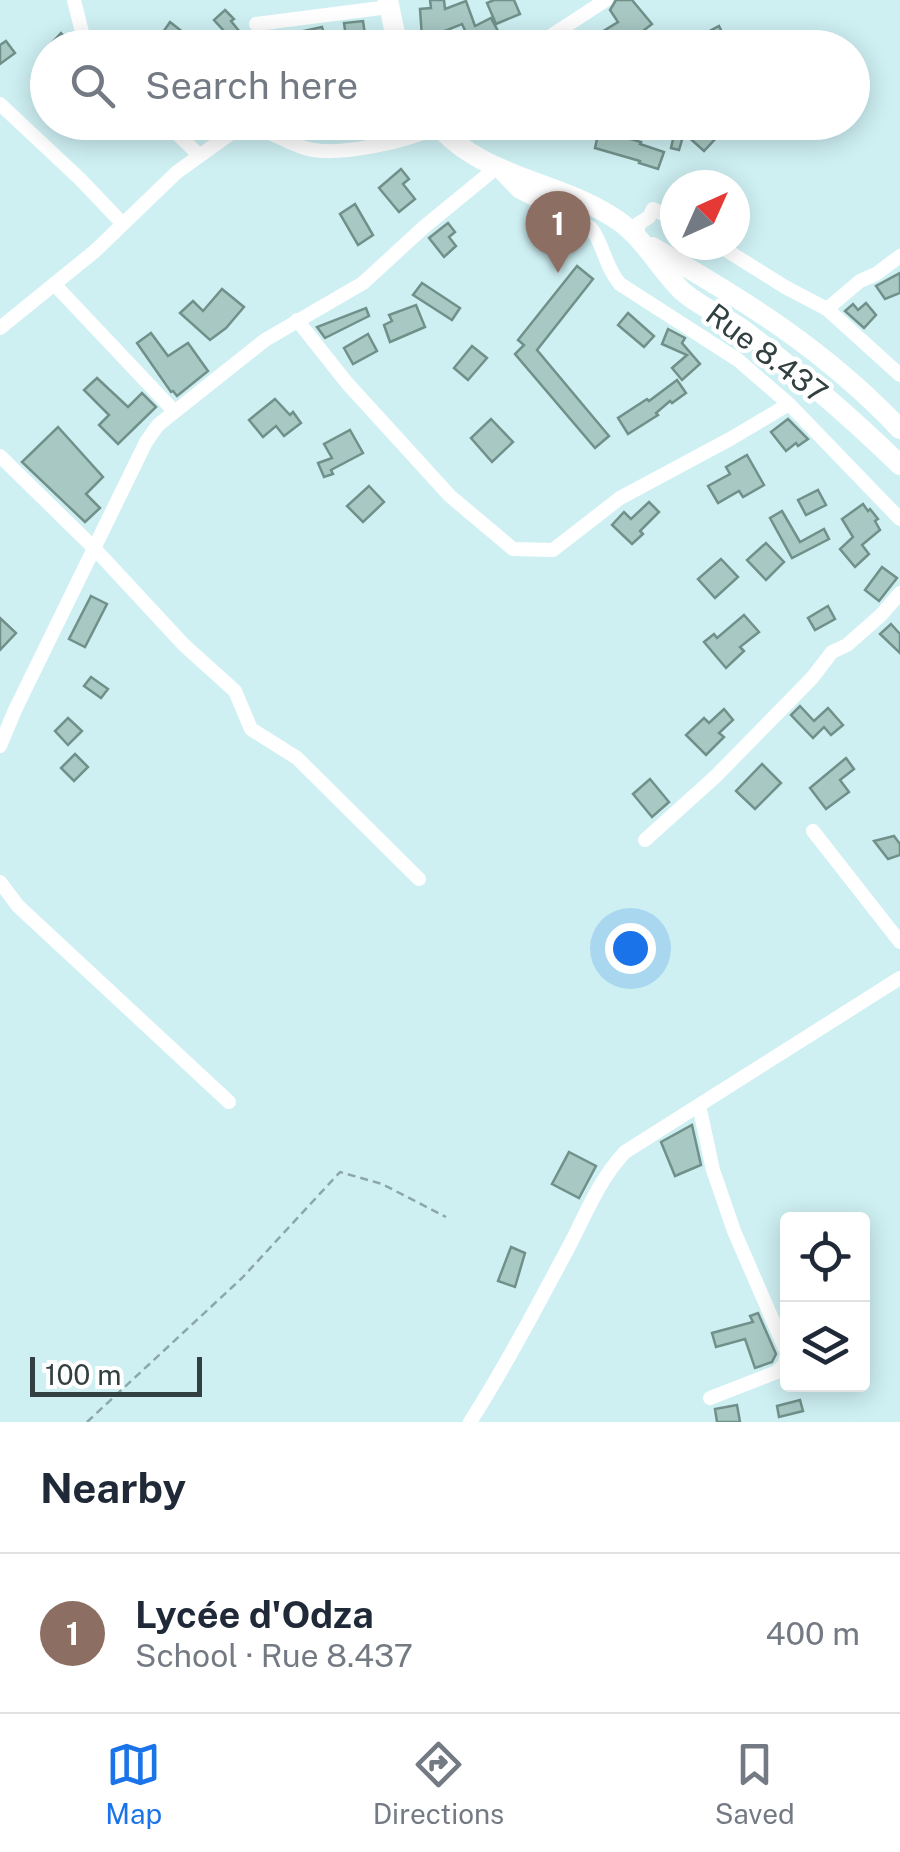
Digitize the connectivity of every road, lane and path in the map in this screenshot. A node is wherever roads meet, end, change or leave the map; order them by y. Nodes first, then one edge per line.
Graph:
1 (74, 0) edge
2 (606, 0) edge
3 (388, 3) edge
4 (256, 24) dead end
5 (82, 30) edge
6 (394, 30) edge
7 (560, 30) edge
8 (0, 104) edge
9 (30, 132) edge
10 (38, 140) edge
11 (184, 140) edge
12 (222, 140) edge
13 (287, 140) edge
14 (402, 140) edge
15 (450, 140) edge
16 (200, 156) junction
17 (496, 168) junction
18 (660, 213) edge
19 (122, 224) junction
20 (638, 238) junction
21 (900, 258) edge
22 (742, 260) edge
23 (54, 284) junction
24 (827, 309) junction
25 (297, 320) junction
26 (0, 328) edge
27 (900, 375) edge
28 (789, 404) junction
29 (174, 411) junction
30 (900, 430) edge
31 (0, 456) edge
32 (900, 465) edge
33 (900, 519) edge
34 (94, 548) junction
35 (900, 593) edge
36 (1, 737) edge
37 (813, 831) dead end
38 (645, 840) dead end
39 (418, 879) dead end
40 (0, 882) edge
41 (900, 942) edge
42 (900, 978) edge
43 (230, 1102) dead end
44 (699, 1106) junction
45 (446, 1218) dead end
46 (710, 1398) dead end
47 (88, 1422) edge
48 (470, 1422) edge

1 - 5 street
2 - 7 street
3 - 4 street
3 - 6 main road
8 - 9 street
10 - 19 street
11 - 16 street
12 - 16 street
13 - 14 street
15 - 17 main road, Rue 8.437
16 - 19 street
17 - 20 main road, Rue 8.437
17 - 25 street
17 - 28 street
18 - 20 street
19 - 23 street
20 - 30 main road, Rue 8.437
20 - 32 main road, Rue 8.437
21 - 24 street
22 - 24 street
23 - 26 street
23 - 29 street
24 - 27 street
25 - 28 street
25 - 29 street
28 - 33 street
29 - 34 street
31 - 34 street
34 - 36 street
34 - 39 street
35 - 38 street
37 - 41 street
40 - 43 street
42 - 44 street
44 - 46 street
44 - 48 street
45 - 47 path

